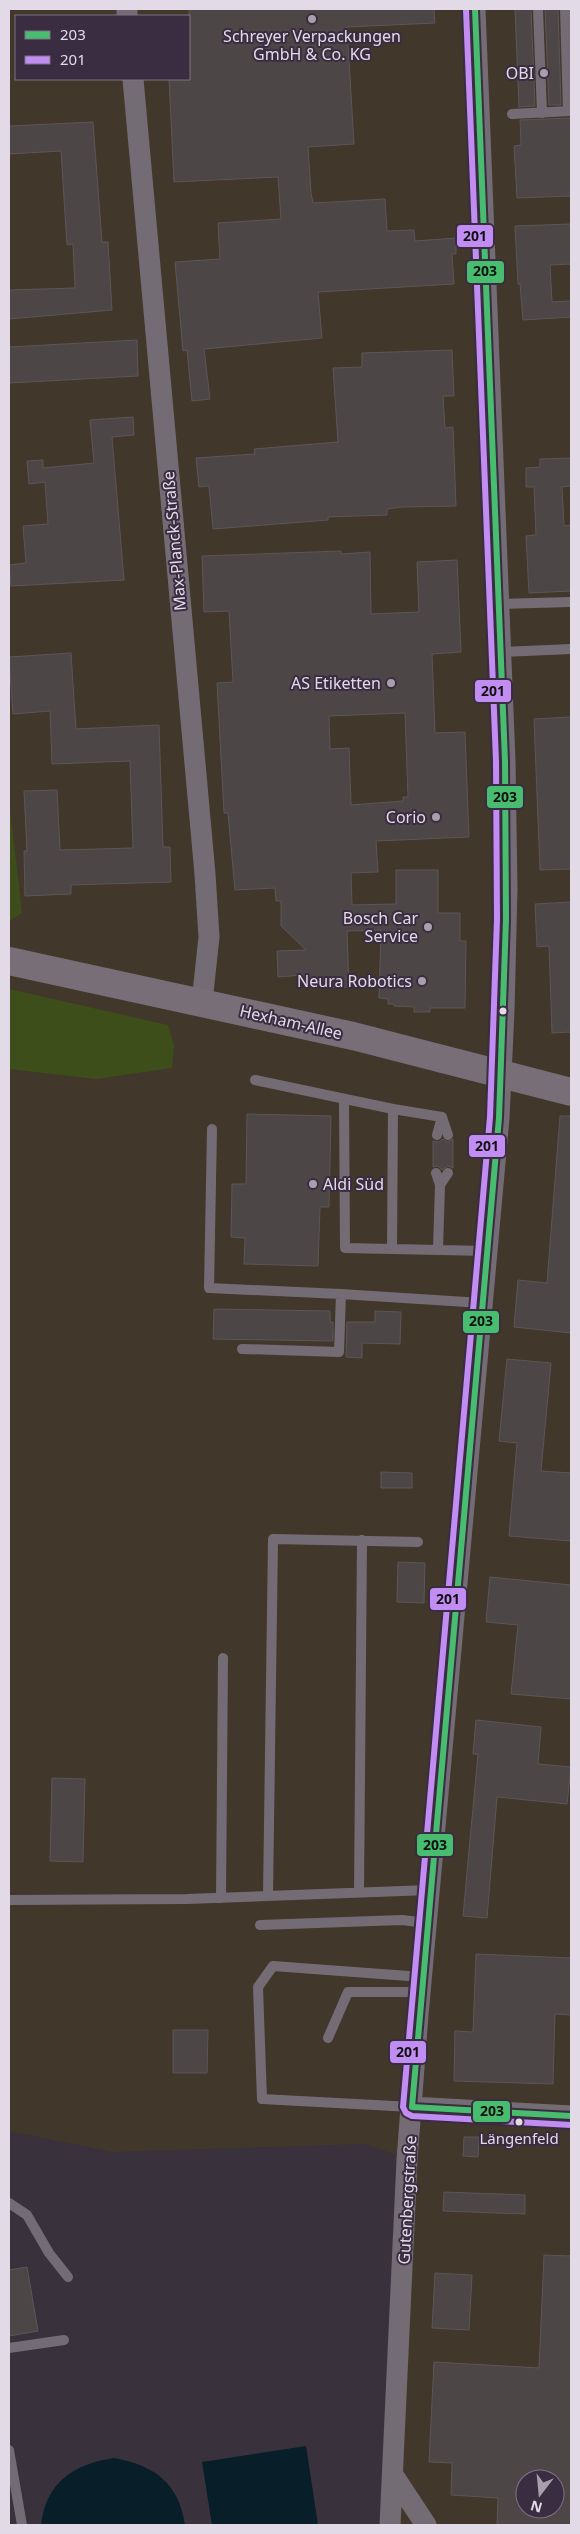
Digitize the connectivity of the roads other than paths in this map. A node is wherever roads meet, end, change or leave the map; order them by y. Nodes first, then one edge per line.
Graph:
1 (475, 9) edge
2 (538, 9) edge
3 (565, 9) edge
4 (569, 78) edge
5 (133, 80) edge
6 (570, 111) edge
7 (542, 112) junction
8 (512, 114) dead end
9 (571, 602) edge
10 (499, 604) junction
11 (571, 649) edge
12 (501, 652) junction
13 (9, 961) edge
14 (202, 1002) junction
15 (502, 1074) junction
16 (255, 1080) dead end
17 (571, 1092) edge
18 (344, 1100) junction
19 (393, 1108) junction
20 (442, 1117) junction
21 (212, 1130) dead end
22 (437, 1135) dead end
23 (448, 1135) dead end
24 (436, 1173) dead end
25 (448, 1173) dead end
26 (440, 1185) junction
27 (392, 1249) junction
28 (438, 1249) junction
29 (487, 1251) junction
30 (340, 1294) junction
31 (482, 1303) junction
32 (242, 1349) dead end
33 (362, 1540) junction
34 (418, 1542) dead end
35 (223, 1658) dead end
36 (430, 1890) junction
37 (359, 1892) junction
38 (268, 1896) junction
39 (221, 1898) junction
40 (9, 1900) edge
41 (427, 1922) junction
42 (260, 1925) dead end
43 (421, 1984) junction
44 (328, 2038) dead end
45 (412, 2107) junction
46 (571, 2116) edge
47 (9, 2203) edge
48 (68, 2277) dead end
49 (64, 2340) dead end
50 (9, 2348) edge
51 (9, 2450) edge
52 (392, 2475) junction
53 (22, 2525) edge
54 (390, 2525) edge
55 (426, 2525) edge

1 - 10 street, Gutenbergstraße
2 - 7 lane
3 - 4 lane
4 - 6 lane
5 - 14 street, Max-Planck-Straße
6 - 7 lane
7 - 8 lane
9 - 10 lane
10 - 12 street, Gutenbergstraße
11 - 12 lane
12 - 15 street, Gutenbergstraße
13 - 14 main road, Hexham-Allee
14 - 15 main road, Hexham-Allee
15 - 17 main road, Hexham-Allee
15 - 29 street, Gutenbergstraße
16 - 18 lane
18 - 19 lane
18 - 27 lane
19 - 20 lane
19 - 27 lane
20 - 22 lane
20 - 23 lane
21 - 30 lane
24 - 26 lane
25 - 26 lane
26 - 28 lane
27 - 28 lane
28 - 29 lane
29 - 31 street, Gutenbergstraße
30 - 31 lane
30 - 32 lane
31 - 36 street, Gutenbergstraße
33 - 34 lane
33 - 37 lane
33 - 38 lane
35 - 39 lane
36 - 37 lane
36 - 41 street, Gutenbergstraße
37 - 38 lane
38 - 39 lane
39 - 40 lane
41 - 42 lane
41 - 43 street, Gutenbergstraße
43 - 44 lane
43 - 45 street, Gutenbergstraße
43 - 45 lane
45 - 46 street
45 - 52 street, Gutenbergstraße
47 - 48 lane
49 - 50 lane
51 - 53 lane
52 - 54 street, Gutenbergstraße
52 - 55 street

